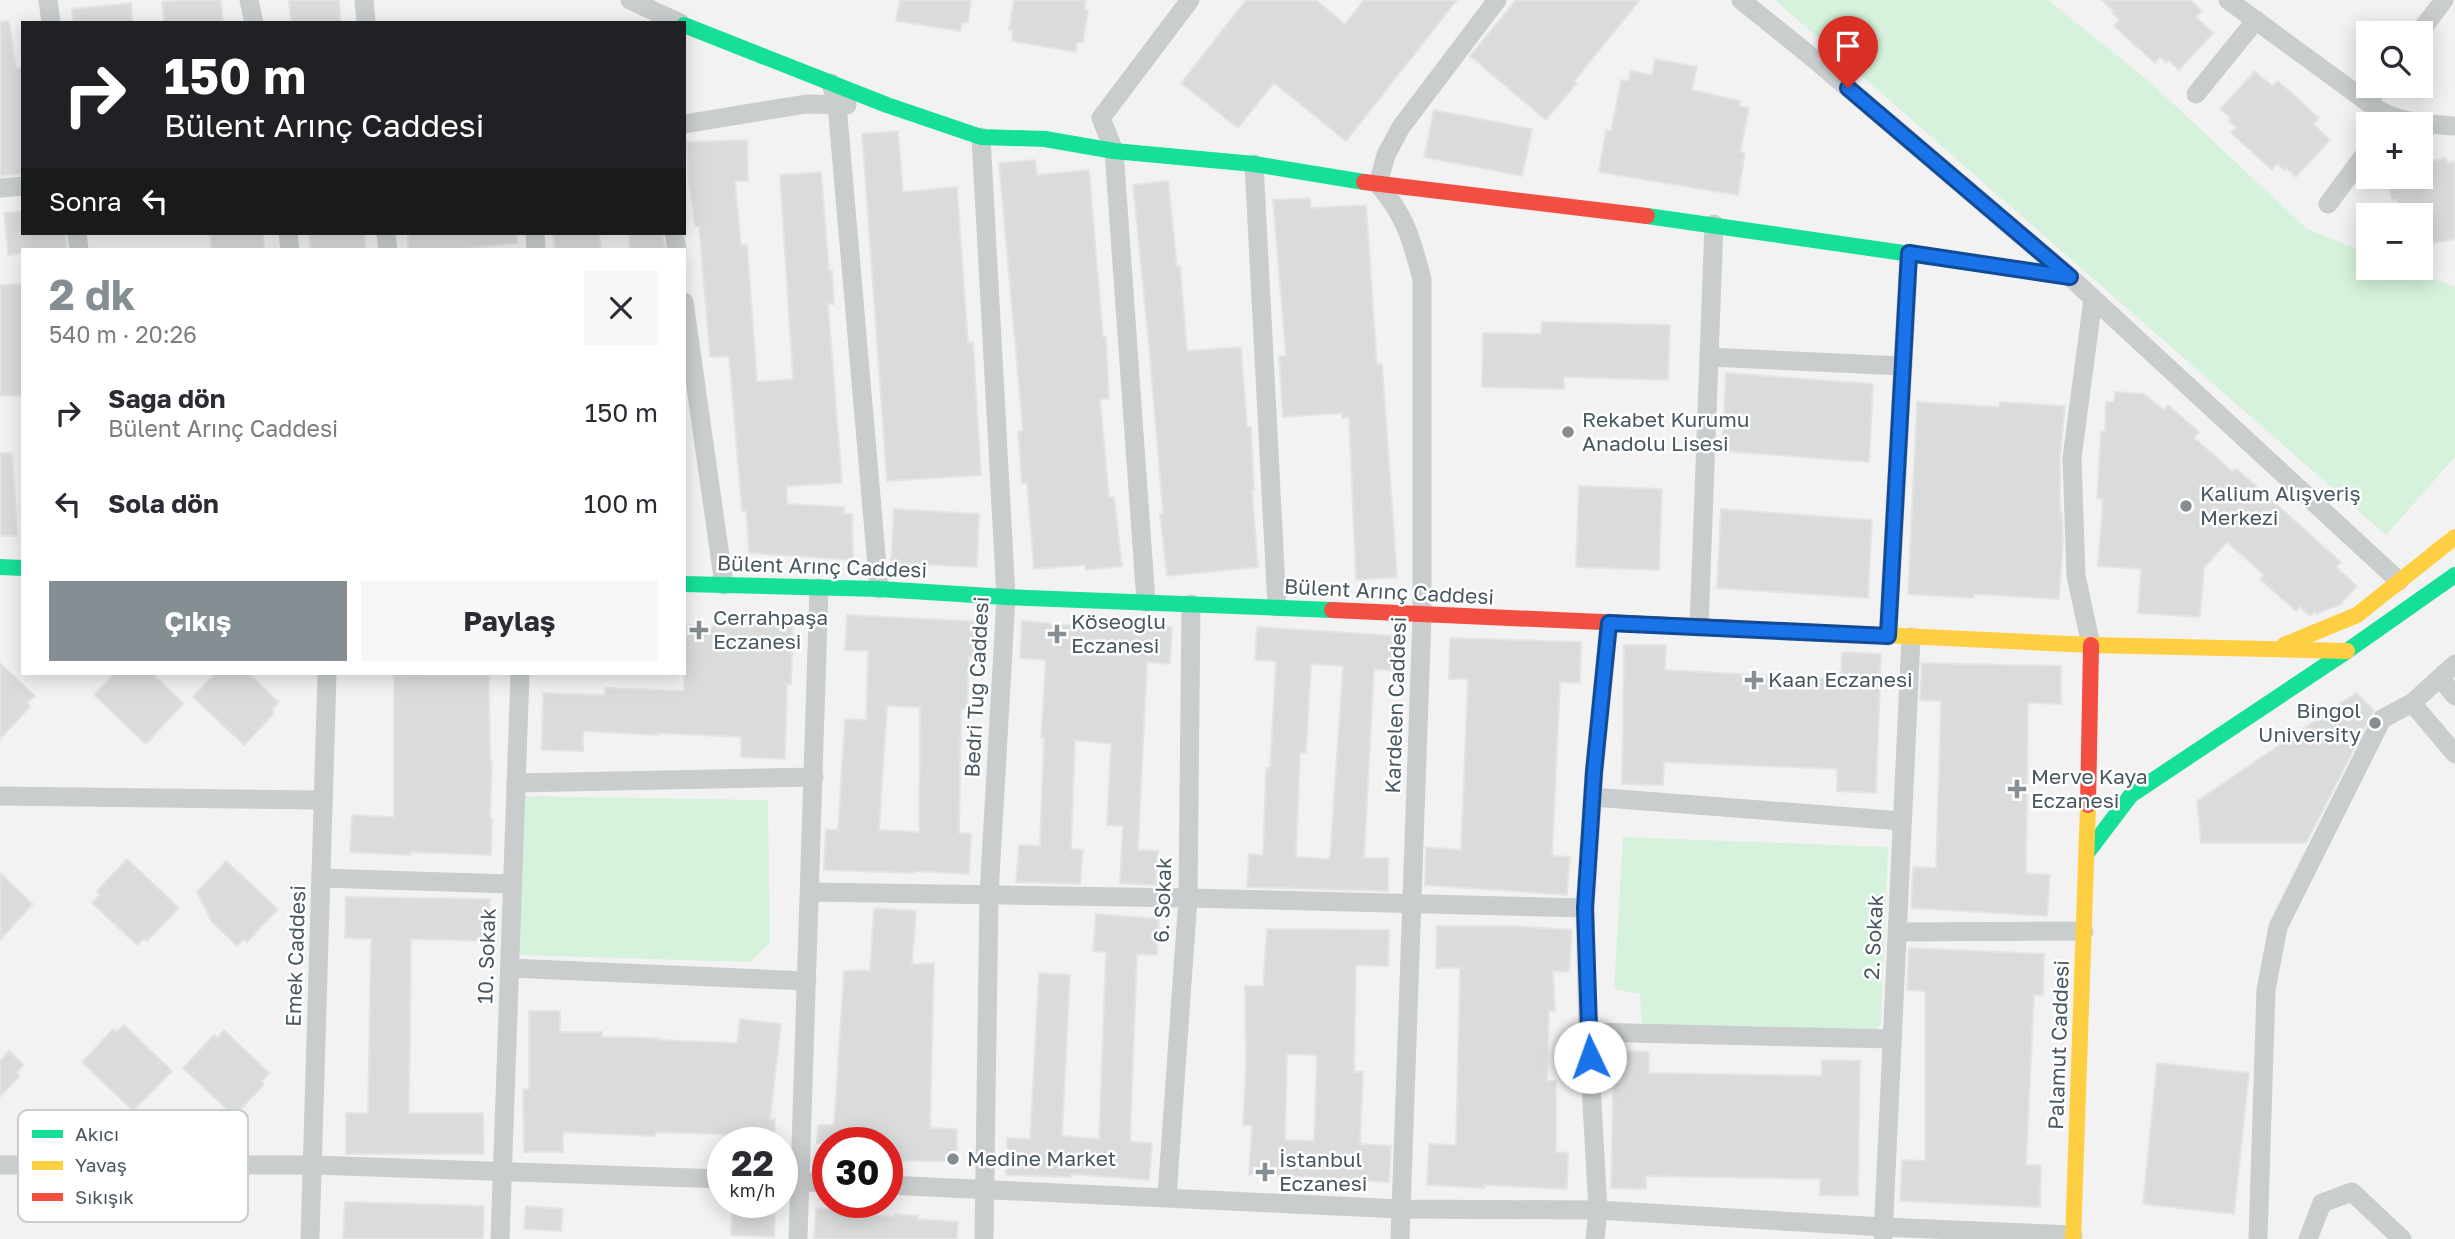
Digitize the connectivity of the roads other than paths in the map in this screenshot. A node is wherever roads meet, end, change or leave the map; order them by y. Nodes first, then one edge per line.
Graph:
1 (48, 0) edge
2 (249, 0) edge
3 (364, 0) edge
4 (630, 0) edge
5 (1190, 0) edge
6 (1497, 0) edge
7 (1741, 0) edge
8 (2228, 0) edge
9 (2444, 0) edge
10 (2256, 20) junction
11 (51, 21) edge
12 (254, 21) edge
13 (366, 21) edge
14 (676, 21) edge
15 (2428, 21) edge
16 (686, 26) edge
17 (831, 83) junction
18 (2196, 94) dead end
19 (2371, 98) edge
20 (2368, 102) junction
21 (837, 105) junction
22 (887, 105) junction
23 (2379, 112) edge
24 (686, 124) edge
25 (2433, 124) edge
26 (2455, 126) edge
27 (981, 137) junction
28 (1114, 151) junction
29 (1254, 164) junction
30 (2356, 166) edge
31 (1378, 184) junction
32 (21, 186) edge
33 (0, 188) edge
34 (2328, 204) dead end
35 (1714, 224) junction
36 (1909, 253) junction
37 (2070, 277) junction
38 (2094, 299) junction
39 (686, 316) edge
40 (1709, 357) junction
41 (1903, 366) junction
42 (2455, 537) edge
43 (0, 567) edge
44 (21, 568) edge
45 (2455, 575) edge
46 (2399, 581) junction
47 (686, 584) edge
48 (724, 585) junction
49 (819, 588) junction
50 (879, 589) junction
51 (1006, 597) junction
52 (1146, 602) junction
53 (1191, 604) junction
54 (1277, 607) junction
55 (1422, 615) junction
56 (1609, 623) junction
57 (1699, 628) junction
58 (1888, 636) junction
59 (1911, 637) junction
60 (2091, 645) junction
61 (2275, 649) junction
62 (2347, 651) junction
63 (2455, 664) edge
64 (327, 675) edge
65 (520, 675) edge
66 (2441, 679) junction
67 (2455, 696) edge
68 (2412, 703) junction
69 (2455, 754) edge
70 (814, 777) junction
71 (516, 783) junction
72 (0, 796) edge
73 (1593, 797) junction
74 (323, 800) junction
75 (1902, 821) junction
76 (2087, 853) junction
77 (321, 878) junction
78 (512, 884) junction
79 (810, 892) junction
80 (989, 895) junction
81 (1188, 898) junction
82 (1412, 903) junction
83 (1585, 908) junction
84 (2084, 931) junction
85 (1897, 932) junction
86 (510, 968) junction
87 (807, 981) junction
88 (1588, 1032) junction
89 (1892, 1039) junction
90 (795, 1127) edge
91 (0, 1165) edge
92 (18, 1165) edge
93 (248, 1165) edge
94 (313, 1165) junction
95 (502, 1172) junction
96 (707, 1178) edge
97 (903, 1186) edge
98 (985, 1189) junction
99 (1167, 1196) junction
100 (1401, 1209) junction
101 (1598, 1210) junction
102 (795, 1218) edge
103 (1883, 1233) edge
104 (2073, 1237) edge
105 (310, 1239) edge
106 (500, 1239) edge
107 (798, 1239) edge
108 (984, 1239) edge
109 (1400, 1239) edge
110 (1595, 1239) edge
111 (2258, 1239) edge
112 (2308, 1239) edge
113 (2403, 1239) edge

1 - 11 street
2 - 12 street
3 - 13 street
4 - 14 street
5 - 28 street
6 - 31 street
7 - 37 street
8 - 10 street
9 - 15 street
10 - 18 street
10 - 20 street
16 - 17 street
17 - 21 street
17 - 22 street
19 - 20 street
20 - 23 street
21 - 22 street
21 - 24 street
21 - 50 street
22 - 27 street
25 - 26 street
27 - 28 street
27 - 51 street, Bedri Tuğ Caddesi
28 - 29 street
28 - 52 street
29 - 31 street
29 - 54 street
30 - 34 street
31 - 35 street
31 - 55 street, Kardelen Caddesi
32 - 33 street
35 - 36 street
35 - 40 street
36 - 37 street
36 - 41 street
37 - 38 street
38 - 46 street
38 - 60 street
39 - 48 street
40 - 41 street
40 - 57 street
41 - 58 street
42 - 46 street
43 - 44 street
45 - 62 street
46 - 61 street
47 - 48 street, Bülent Arınç Caddesi
48 - 49 street, Bülent Arınç Caddesi
49 - 50 street, Bülent Arınç Caddesi
49 - 70 street
50 - 51 street, Bülent Arınç Caddesi
51 - 52 street, Bülent Arınç Caddesi
51 - 80 street, Bedri Tuğ Caddesi
52 - 53 street, Bülent Arınç Caddesi
53 - 54 street, Bülent Arınç Caddesi
53 - 81 street, 6. Sokak
54 - 55 street, Bülent Arınç Caddesi
55 - 56 street, Bülent Arınç Caddesi
55 - 82 street, Kardelen Caddesi
56 - 57 street, Bülent Arınç Caddesi
56 - 73 street
57 - 58 street, Bülent Arınç Caddesi
58 - 59 street, Bülent Arınç Caddesi
59 - 60 street, Bülent Arınç Caddesi
59 - 75 street, 2. Sokak
60 - 61 street, Bülent Arınç Caddesi
60 - 76 street, Palamut Caddesi
61 - 62 street, Bülent Arınç Caddesi
62 - 76 street
63 - 66 street
64 - 74 street, Emek Caddesi
65 - 71 street, 10. Sokak
66 - 67 street
66 - 68 street
68 - 69 street
68 - 111 street
70 - 71 street
70 - 79 street
71 - 78 street, 10. Sokak
72 - 74 street
73 - 75 street
73 - 83 street
74 - 77 street, Emek Caddesi
75 - 85 street, 2. Sokak
76 - 84 street, Palamut Caddesi
77 - 78 street
77 - 94 street, Emek Caddesi
78 - 86 street, 10. Sokak
79 - 80 street
79 - 87 street
80 - 81 street
80 - 98 street, Bedri Tuğ Caddesi
81 - 82 street
81 - 99 street, 6. Sokak
82 - 83 street
82 - 100 street, Kardelen Caddesi
83 - 88 street
84 - 85 street
84 - 104 street, Palamut Caddesi
85 - 89 street, 2. Sokak
86 - 87 street
86 - 95 street, 10. Sokak
87 - 90 street
88 - 89 street
88 - 101 street
89 - 103 street, 2. Sokak
91 - 92 street
93 - 94 street
94 - 95 street
94 - 105 street, Emek Caddesi
95 - 96 street
95 - 106 street, 10. Sokak
97 - 98 street
98 - 99 street
98 - 108 street, Bedri Tuğ Caddesi
99 - 100 street
100 - 101 street
100 - 109 street, Kardelen Caddesi
101 - 103 street
101 - 110 street
102 - 107 street
103 - 104 street
112 - 113 street

